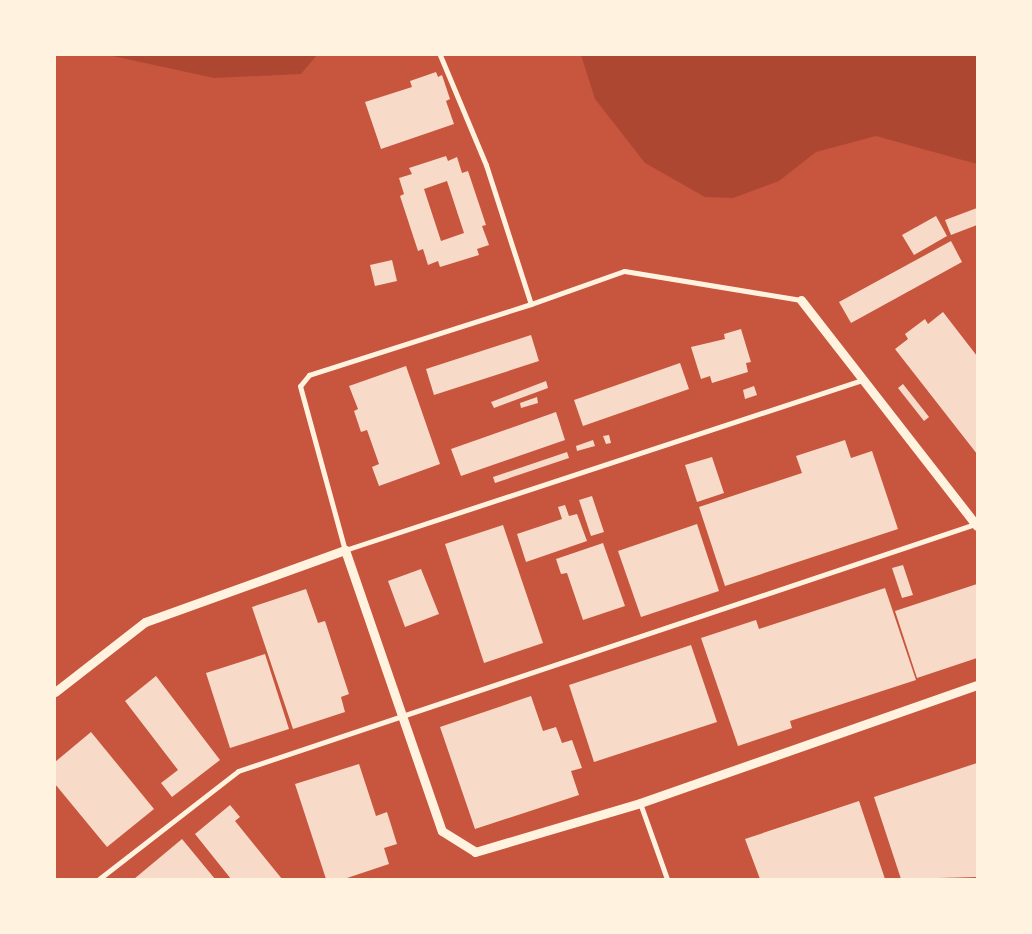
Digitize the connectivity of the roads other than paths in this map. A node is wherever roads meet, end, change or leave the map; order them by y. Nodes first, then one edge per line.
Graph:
1 (440, 55) edge
2 (801, 300) joint
3 (531, 304) junction
4 (862, 380) junction
5 (976, 525) edge
6 (345, 550) junction
7 (977, 685) edge
8 (55, 692) edge
9 (401, 716) junction
10 (640, 803) junction
11 (100, 879) edge
12 (667, 879) edge

1 - 3 street
2 - 3 street
2 - 4 street
3 - 6 street
4 - 5 street
4 - 6 street
5 - 9 street
6 - 8 street
6 - 9 street
7 - 10 street
9 - 10 street
9 - 11 street
10 - 12 street

